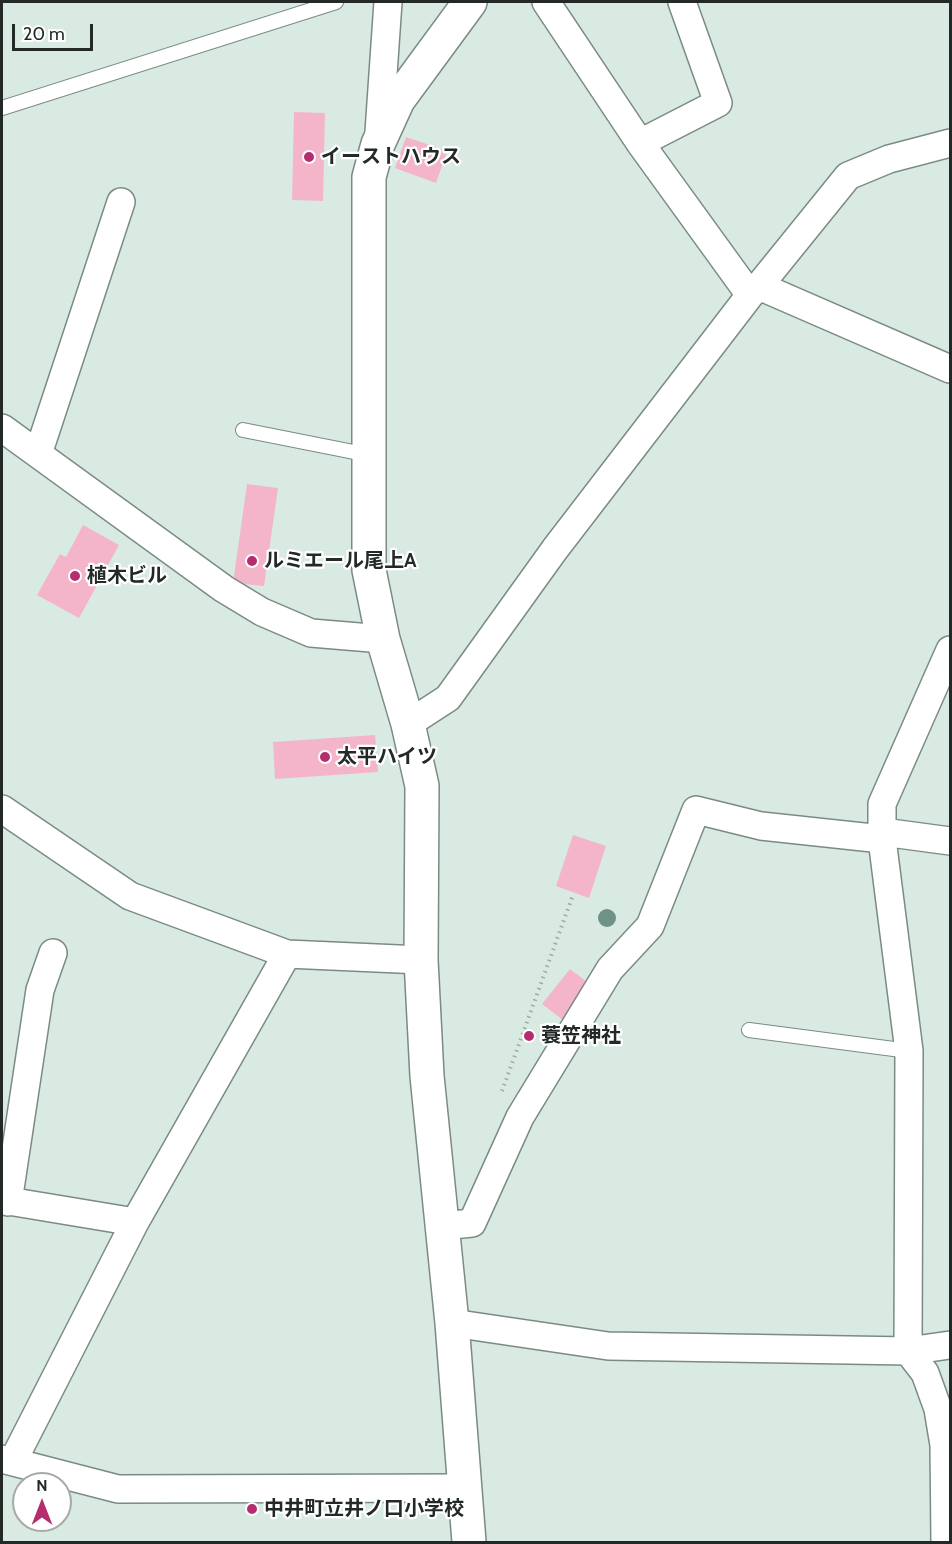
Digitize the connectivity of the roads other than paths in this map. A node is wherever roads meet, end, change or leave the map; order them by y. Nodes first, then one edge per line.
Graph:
1 (336, 2) edge
2 (388, 2) edge
3 (470, 2) edge
4 (546, 2) edge
5 (681, 2) edge
6 (2, 108) edge
7 (640, 142) junction
8 (951, 143) edge
9 (378, 144) junction
10 (121, 202) dead end
11 (755, 290) junction
12 (951, 369) edge
13 (2, 428) edge
14 (243, 430) dead end
15 (38, 454) junction
16 (369, 455) junction
17 (383, 639) junction
18 (951, 650) edge
19 (408, 724) junction
20 (2, 809) edge
21 (882, 836) junction
22 (951, 841) edge
23 (53, 953) dead end
24 (287, 954) junction
25 (421, 960) junction
26 (749, 1030) dead end
27 (909, 1051) junction
28 (5, 1201) edge
29 (135, 1222) junction
30 (442, 1226) junction
31 (452, 1323) junction
32 (951, 1345) edge
33 (908, 1351) junction
34 (7, 1460) edge
35 (465, 1488) junction
36 (469, 1542) edge
37 (945, 1542) edge

1 - 6 lane
2 - 9 street
3 - 9 street
4 - 7 street
5 - 7 street
7 - 11 street
8 - 11 street
9 - 16 street
10 - 15 street
11 - 12 street
11 - 19 street
13 - 15 street
14 - 16 lane
15 - 17 street
16 - 17 street
17 - 19 street
18 - 21 street
19 - 25 street
20 - 24 street
21 - 22 street
21 - 27 street
21 - 30 street
23 - 28 street
24 - 25 street
24 - 29 street
25 - 30 street
26 - 27 lane
27 - 33 street
28 - 29 street
29 - 34 street
30 - 31 street
31 - 33 street
31 - 35 street
32 - 33 street
33 - 37 street
34 - 35 street
35 - 36 street

